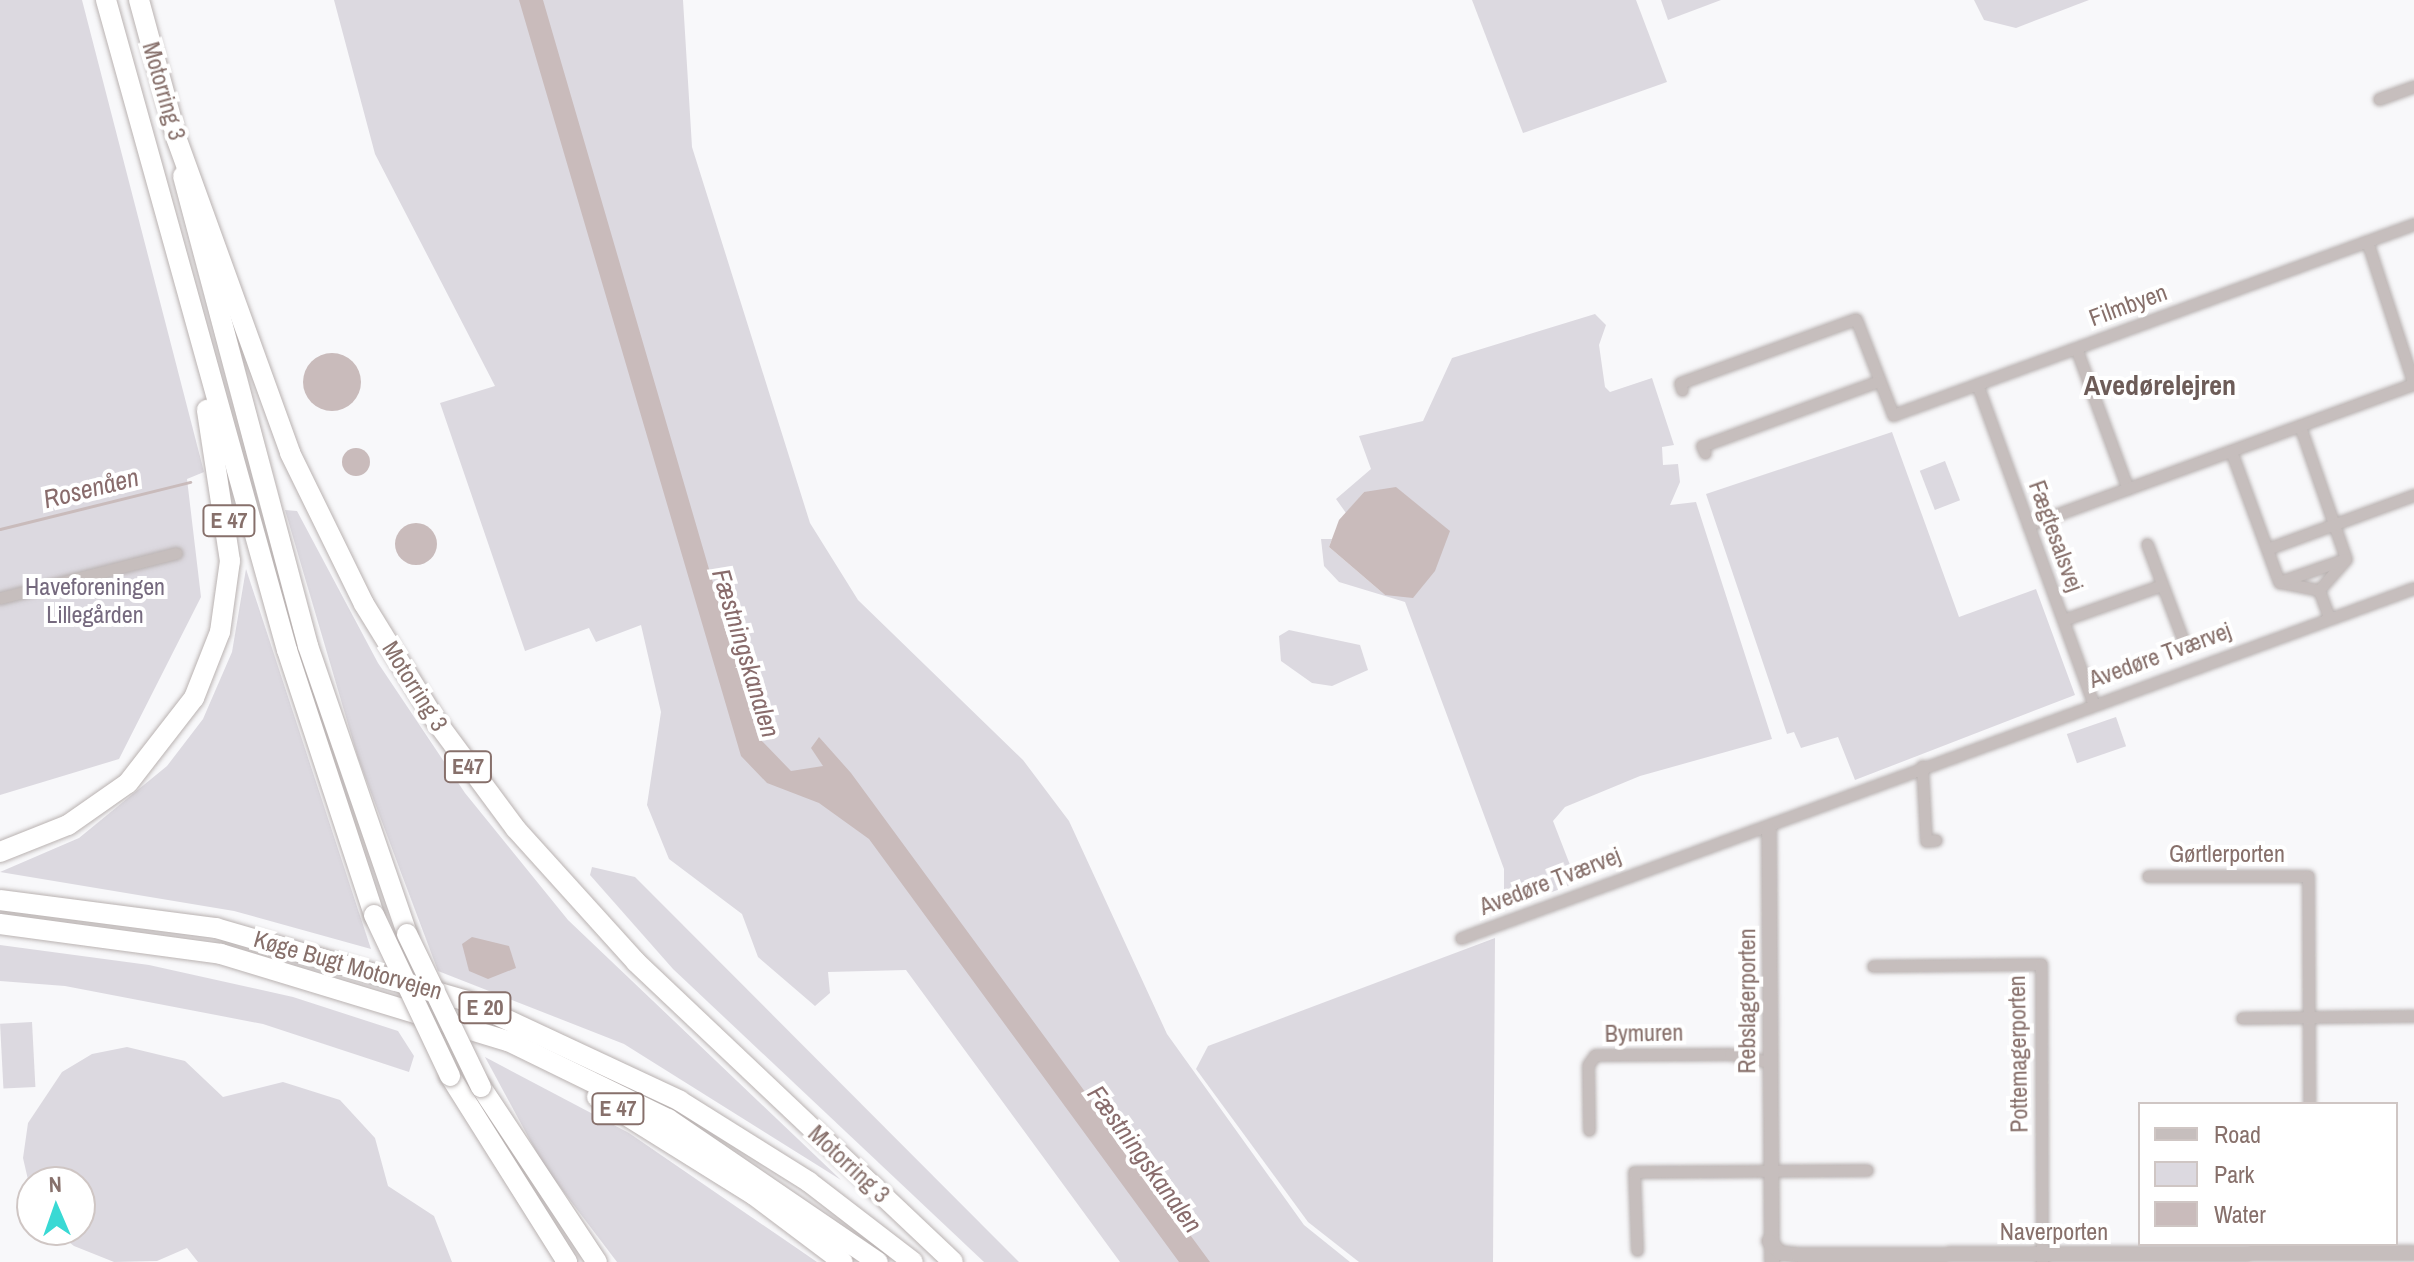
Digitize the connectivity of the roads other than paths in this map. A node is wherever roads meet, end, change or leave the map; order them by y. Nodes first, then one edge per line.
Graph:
1 (106, 0) edge
2 (139, 0) edge
3 (2414, 86) edge
4 (131, 95) junction
5 (2379, 99) dead end
6 (177, 140) junction
7 (2414, 224) edge
8 (2367, 241) junction
9 (2076, 348) junction
10 (1879, 381) junction
11 (1977, 384) junction
12 (2414, 384) edge
13 (1682, 390) dead end
14 (2300, 426) junction
15 (2231, 451) junction
16 (1705, 453) dead end
17 (2128, 489) junction
18 (2414, 495) edge
19 (2336, 524) junction
20 (2028, 525) junction
21 (2147, 544) dead end
22 (2267, 549) junction
23 (176, 553) dead end
24 (2346, 559) junction
25 (2279, 582) junction
26 (2162, 585) junction
27 (2414, 588) edge
28 (2319, 590) junction
29 (0, 598) edge
30 (2329, 618) junction
31 (2063, 620) junction
32 (2186, 648) dead end
33 (2093, 703) junction
34 (1922, 766) junction
35 (1769, 830) junction
36 (1936, 840) dead end
37 (0, 852) edge
38 (2148, 876) dead end
39 (0, 900) edge
40 (0, 924) edge
41 (1461, 938) dead end
42 (1873, 966) dead end
43 (2414, 1016) edge
44 (2309, 1017) junction
45 (2242, 1018) dead end
46 (477, 1030) junction
47 (1770, 1062) junction
48 (2309, 1102) edge
49 (1589, 1130) dead end
50 (1867, 1170) dead end
51 (1769, 1172) junction
52 (1769, 1241) junction
53 (1637, 1250) dead end
54 (2309, 1253) edge
55 (2407, 1256) edge
56 (1867, 1258) edge
57 (2042, 1258) edge
58 (2134, 1258) edge
59 (567, 1262) edge
60 (597, 1262) edge
61 (843, 1262) edge
62 (878, 1262) edge
63 (913, 1262) edge
64 (953, 1262) edge
65 (1772, 1262) edge

1 - 4 highway, Motorring 3 / E 47
2 - 6 highway, Motorring 3 / E 47
3 - 5 street
4 - 37 highway, E 47
4 - 59 highway, Motorring 3 / E 47, bridge
6 - 60 highway, E 47, bridge
6 - 64 highway, Motorring 3 / E47
7 - 8 street, Filmbyen
8 - 9 street, Filmbyen
8 - 12 street
9 - 11 street, Filmbyen
9 - 17 street
10 - 11 street, Filmbyen
10 - 13 street, Filmbyen
10 - 16 street
11 - 20 street, Fægtesalsvej
12 - 14 street
14 - 15 street
14 - 19 street
15 - 17 street
15 - 22 street
17 - 20 street
18 - 19 street
19 - 22 street
19 - 24 street
20 - 31 street, Fægtesalsvej
21 - 26 street
22 - 25 street
23 - 29 street
24 - 25 street
24 - 28 street
25 - 28 street
26 - 31 street
26 - 32 street
27 - 30 street, Avedøre Tværvej
28 - 30 street
30 - 33 street, Avedøre Tværvej
31 - 33 street, Fægtesalsvej
33 - 34 street, Avedøre Tværvej
34 - 35 street, Avedøre Tværvej
34 - 36 street
35 - 41 street, Avedøre Tværvej
35 - 47 street, Rebslagerporten
38 - 44 street, Gørtlerporten
39 - 63 highway, Køge Bugt Motorvejen / E 20
40 - 46 highway, Køge Bugt Motorvejen / E 20
42 - 57 street, Pottemagerporten
43 - 44 street
44 - 45 street
44 - 48 street, Gørtlerporten
46 - 61 highway, E 47
46 - 62 highway, Køge Bugt Motorvejen / E 20
47 - 49 street, Bymuren
47 - 51 street, Rebslagerporten
50 - 51 street
51 - 52 street, Rebslagerporten
51 - 53 street
52 - 56 street, Naverporten
52 - 65 street
54 - 55 street, Naverporten
54 - 58 street, Naverporten
56 - 57 street, Naverporten
57 - 58 street, Naverporten

